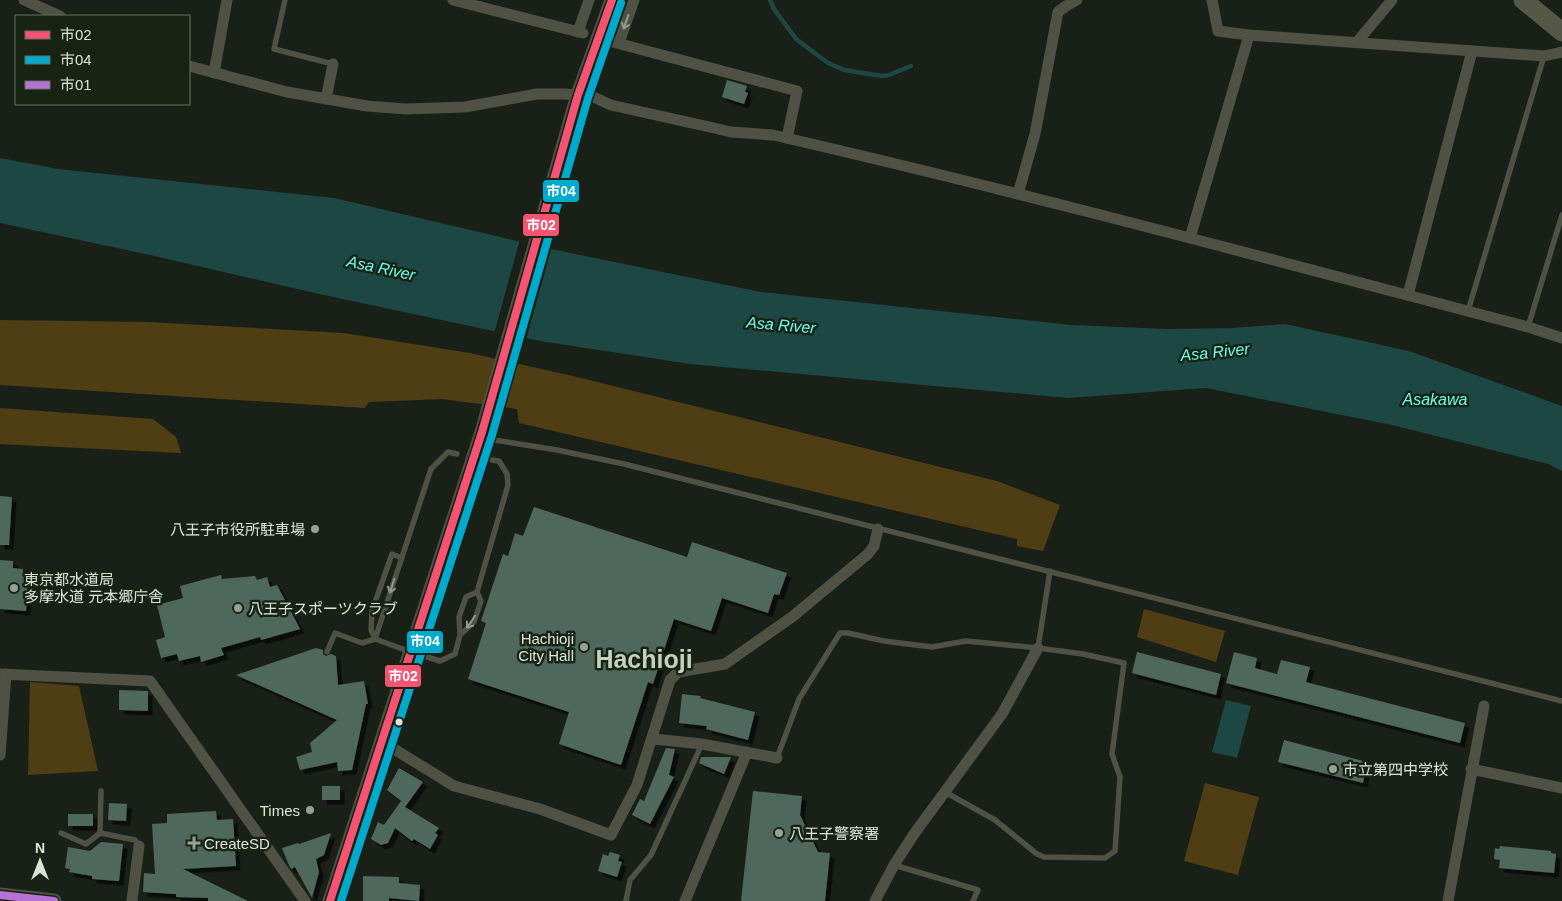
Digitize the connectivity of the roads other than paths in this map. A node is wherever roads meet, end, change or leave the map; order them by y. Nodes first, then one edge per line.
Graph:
1 (24, 0) edge
2 (227, 0) edge
3 (284, 0) edge
4 (453, 0) edge
5 (590, 0) edge
6 (612, 0) edge
7 (634, 0) edge
8 (1077, 0) edge
9 (1212, 0) edge
10 (1392, 0) edge
11 (1523, 0) edge
12 (58, 15) edge
13 (1562, 32) edge
14 (1249, 35) junction
15 (1357, 42) junction
16 (1472, 51) junction
17 (1562, 52) edge
18 (1544, 56) junction
19 (333, 64) joint
20 (190, 66) edge
21 (214, 73) junction
22 (326, 99) junction
23 (577, 99) junction
24 (787, 138) junction
25 (1018, 194) junction
26 (1562, 215) edge
27 (1190, 238) junction
28 (1408, 295) junction
29 (1468, 311) junction
30 (1528, 327) junction
31 (1562, 338) edge
32 (482, 435) junction
33 (457, 454) dead end
34 (492, 460) dead end
35 (878, 529) junction
36 (402, 558) junction
37 (1050, 571) junction
38 (477, 592) junction
39 (460, 635) junction
40 (375, 639) junction
41 (1038, 648) junction
42 (327, 652) dead end
43 (410, 652) junction
44 (3, 674) edge
45 (1562, 701) edge
46 (1484, 706) dead end
47 (653, 739) junction
48 (382, 741) junction
49 (702, 744) junction
50 (747, 752) junction
51 (0, 755) edge
52 (777, 758) joint
53 (1471, 769) junction
54 (1562, 788) edge
55 (101, 791) dead end
56 (945, 792) junction
57 (61, 833) dead end
58 (100, 833) junction
59 (139, 846) joint
60 (894, 865) junction
61 (0, 895) edge
62 (54, 901) edge
63 (132, 901) edge
64 (305, 901) edge
65 (330, 901) edge
66 (626, 901) edge
67 (685, 901) edge
68 (875, 901) edge
69 (973, 901) edge
70 (1448, 901) edge

1 - 12 street
2 - 21 street
3 - 19 lane
4 - 5 street
6 - 23 street
7 -> 24 street
8 - 25 street
9 - 14 street
10 - 15 street
11 - 13 main road
14 - 15 street
14 - 27 street
15 - 16 street
16 - 18 street
16 - 28 street
17 - 18 street
18 - 29 lane
19 - 22 street
20 - 21 street
21 - 22 street
22 - 23 street
23 - 24 street
23 - 32 street
24 - 25 street
25 - 27 street
26 - 30 lane
27 - 28 street
28 - 29 street
29 - 30 street
30 - 31 street
32 - 35 lane
32 - 43 street
33 - 36 lane
34 - 38 lane
35 - 37 lane
35 - 47 street
36 -> 40 lane
36 - 40 lane
37 - 41 lane
37 - 45 lane
38 -> 39 lane
38 - 39 lane
39 - 43 lane
40 - 42 lane
40 - 43 lane
41 - 52 lane
41 - 56 street
41 - 56 lane
43 - 48 street
44 - 51 street
44 - 64 street
46 - 53 street
47 - 48 street
47 - 49 street
48 - 65 street
49 - 50 street
49 - 66 lane
50 - 52 street
50 - 67 street
53 - 54 street
53 - 70 street
55 - 58 lane
56 - 60 street
57 - 58 lane
58 - 59 lane
59 - 63 street
60 - 68 street
60 - 69 lane
61 - 62 street

